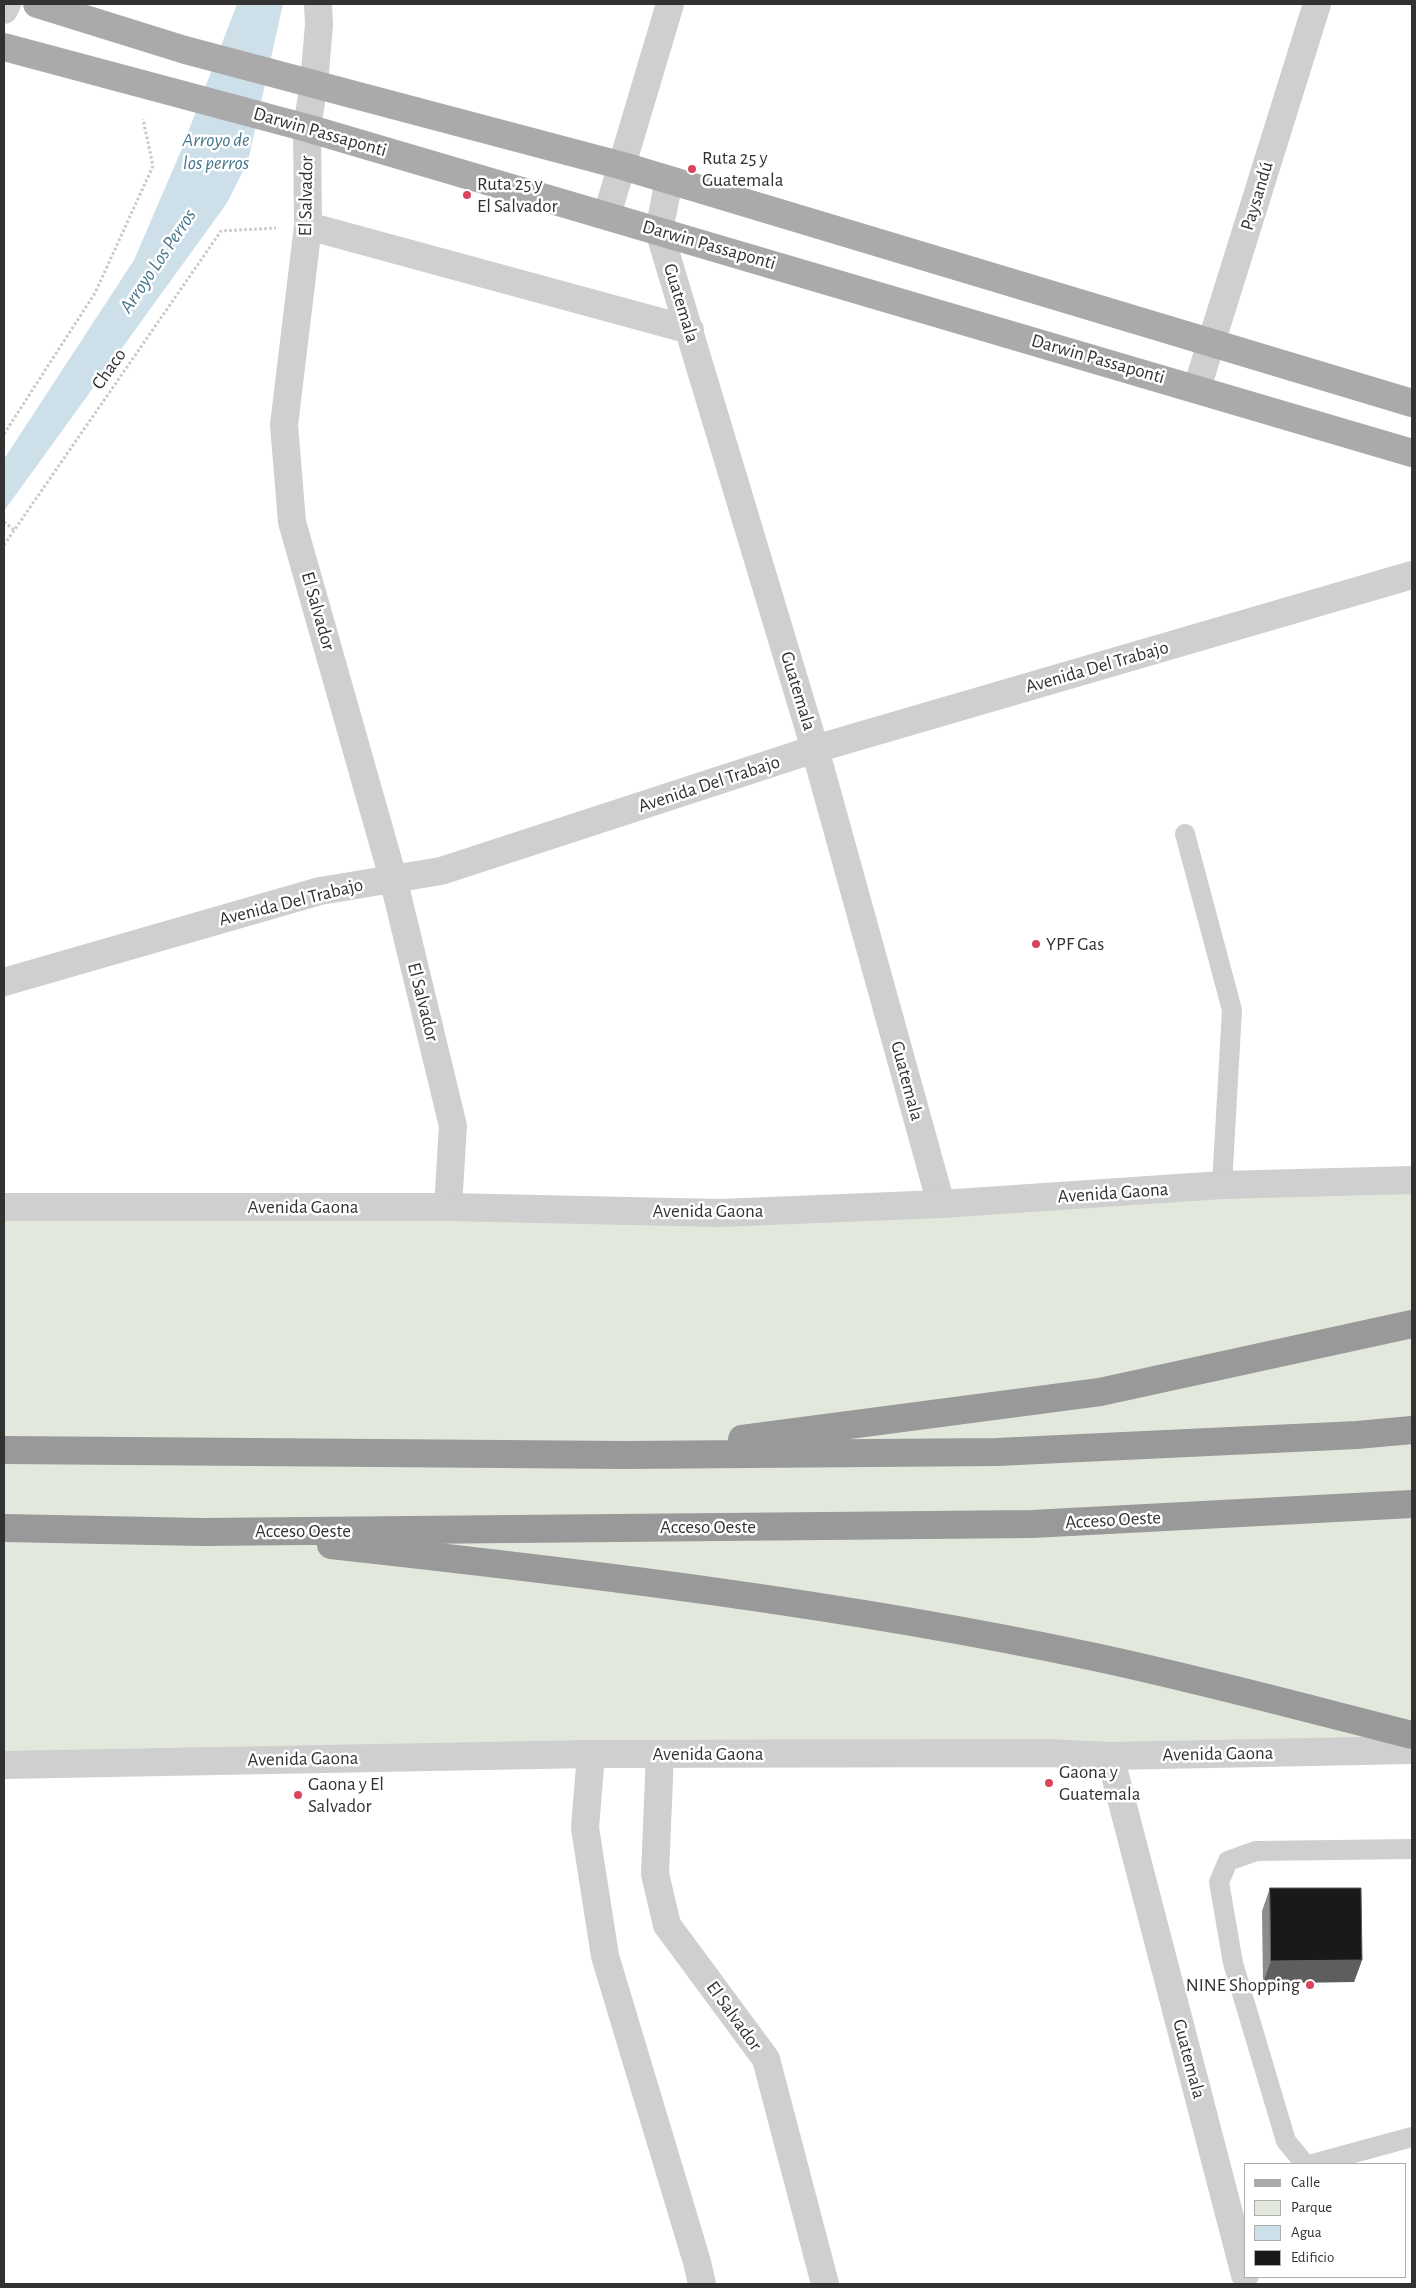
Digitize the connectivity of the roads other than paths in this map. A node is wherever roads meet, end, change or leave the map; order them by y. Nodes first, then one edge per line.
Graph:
1 (7, 4) edge
2 (37, 4) edge
3 (318, 4) edge
4 (670, 4) edge
5 (1317, 4) edge
6 (4, 10) edge
7 (4, 47) edge
8 (314, 83) junction
9 (307, 128) junction
10 (623, 166) junction
11 (668, 180) junction
12 (607, 215) junction
13 (308, 226) junction
14 (659, 231) junction
15 (690, 330) junction
16 (1211, 341) junction
17 (1197, 388) junction
18 (1412, 403) edge
19 (1412, 453) edge
20 (1412, 575) edge
21 (815, 749) junction
22 (1185, 834) dead end
23 (393, 878) junction
24 (4, 982) edge
25 (1412, 1180) edge
26 (1222, 1185) junction
27 (941, 1204) junction
28 (4, 1207) edge
29 (448, 1207) junction
30 (1412, 1324) edge
31 (1412, 1430) edge
32 (4, 1450) edge
33 (624, 1454) junction
34 (1412, 1504) edge
35 (4, 1528) edge
36 (202, 1532) junction
37 (1412, 1735) edge
38 (1412, 1750) edge
39 (591, 1754) junction
40 (660, 1754) junction
41 (1110, 1756) junction
42 (4, 1764) edge
43 (1412, 1849) edge
44 (1412, 2137) edge
45 (1304, 2163) edge
46 (1317, 2163) edge
47 (1244, 2272) edge
48 (702, 2284) edge
49 (825, 2284) edge

1 - 6 street
2 - 8 main road
3 - 8 street, El Salvador
4 - 10 street
5 - 16 street, Paysandú
7 - 9 main road, Darwin Passaponti
8 - 9 street, El Salvador
8 - 10 main road
9 - 12 main road, Darwin Passaponti
9 - 13 street, El Salvador
10 - 11 main road
10 - 12 street
11 - 14 street, Guatemala
11 - 16 main road
12 - 14 main road, Darwin Passaponti
13 - 15 street
13 - 23 street, El Salvador
14 - 15 street, Guatemala
14 - 17 main road, Darwin Passaponti
15 - 21 street, Guatemala
16 - 17 street, Paysandú
16 - 18 main road
17 - 19 main road, Darwin Passaponti
20 - 21 street, Avenida Del Trabajo
21 - 23 street, Avenida Del Trabajo
21 - 27 street, Guatemala
22 - 26 lane
23 - 24 street, Avenida Del Trabajo
23 - 29 street, El Salvador
25 - 26 street, Avenida Gaona
26 - 27 street, Avenida Gaona
27 - 29 street, Avenida Gaona
28 - 29 street, Avenida Gaona
30 - 33 highway
31 - 33 highway
32 - 33 highway
34 - 36 highway, Acceso Oeste
35 - 36 highway, Acceso Oeste
36 - 37 highway
38 - 41 street, Avenida Gaona
39 - 40 street, Avenida Gaona
39 - 42 street, Avenida Gaona
39 - 48 street
40 - 41 street, Avenida Gaona
40 - 49 street, El Salvador
41 - 47 street, Guatemala
43 - 45 lane
44 - 46 lane

